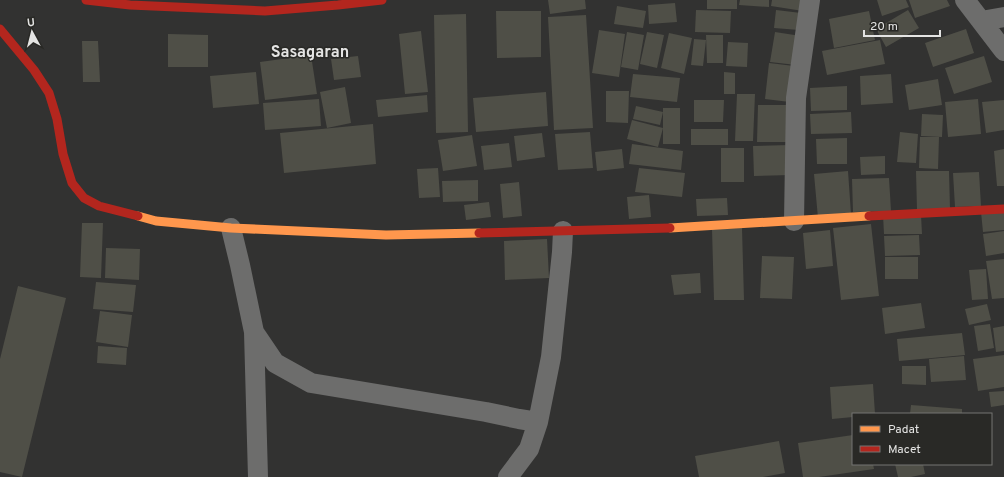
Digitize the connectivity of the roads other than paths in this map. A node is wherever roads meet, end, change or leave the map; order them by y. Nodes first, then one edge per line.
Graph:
1 (86, 0) edge
2 (382, 0) edge
3 (810, 0) edge
4 (965, 0) edge
5 (1004, 17) edge
6 (981, 21) junction
7 (0, 29) edge
8 (1004, 51) edge
9 (1004, 209) edge
10 (794, 221) junction
11 (231, 228) junction
12 (562, 231) junction
13 (254, 332) junction
14 (538, 422) junction
15 (258, 477) edge
16 (508, 477) edge

1 - 2 street
3 - 10 street
4 - 6 street
5 - 6 street
6 - 8 street
7 - 11 street
9 - 10 street
10 - 12 street
11 - 12 street
11 - 13 street
12 - 14 street
13 - 14 street
13 - 15 street
14 - 16 street

